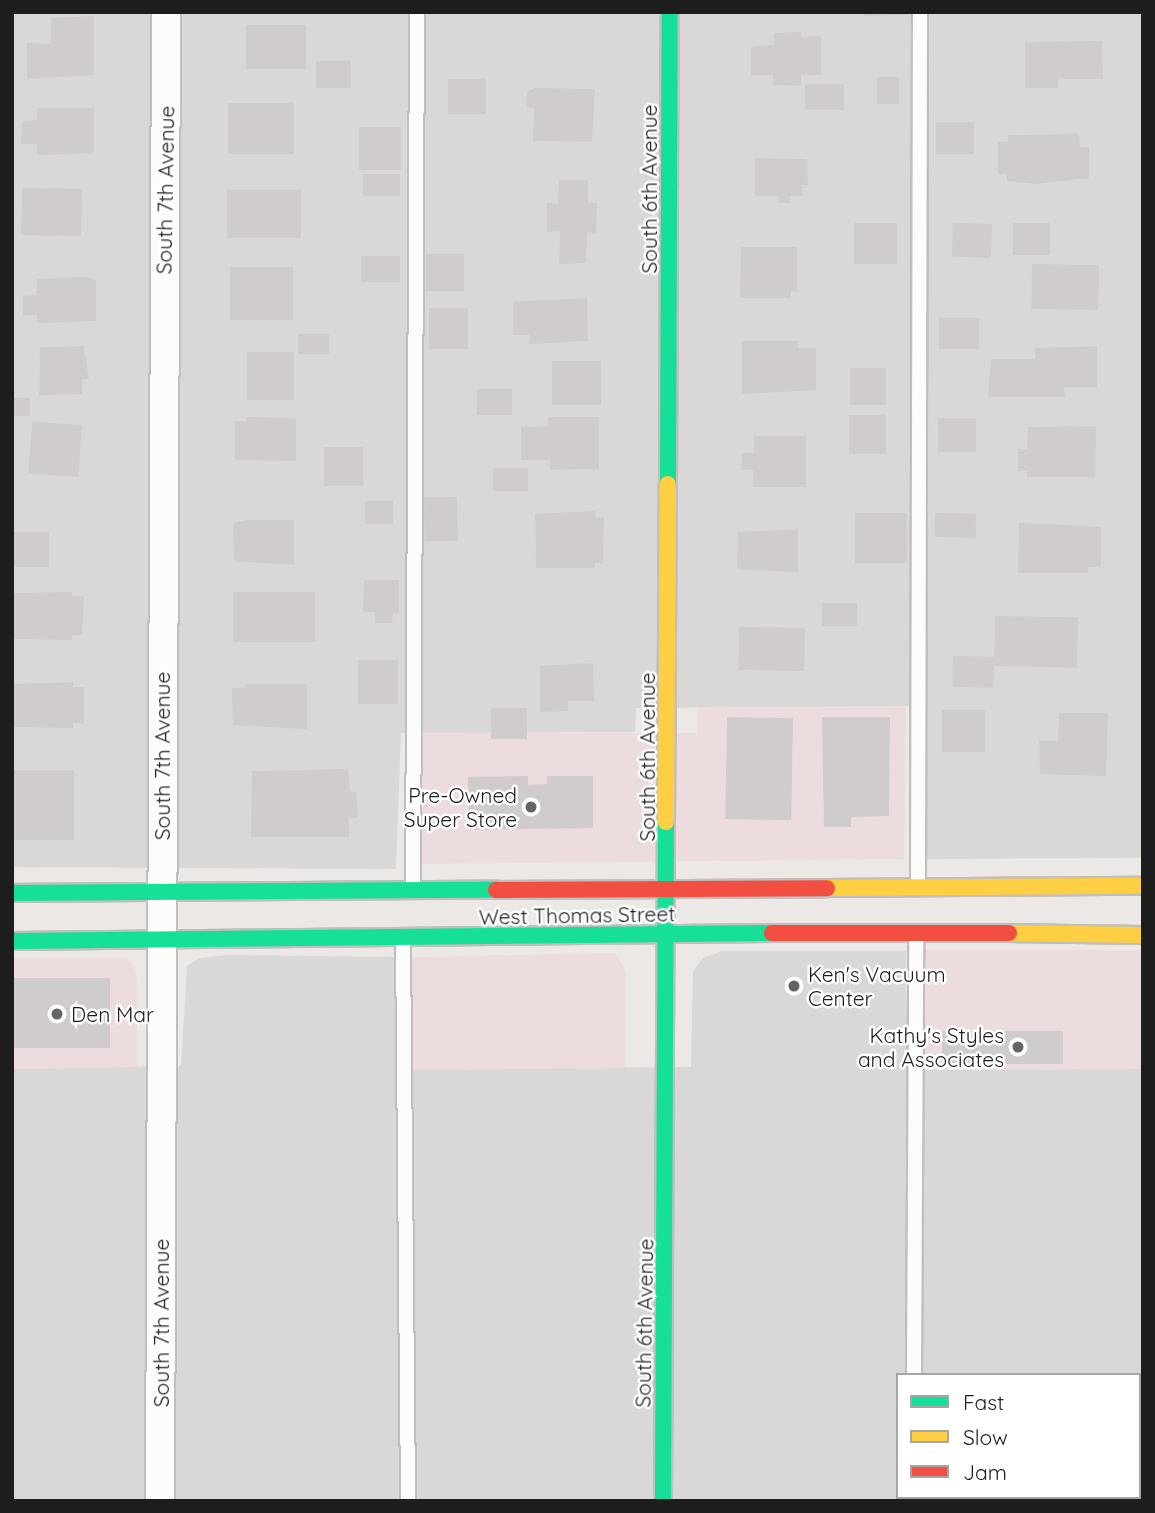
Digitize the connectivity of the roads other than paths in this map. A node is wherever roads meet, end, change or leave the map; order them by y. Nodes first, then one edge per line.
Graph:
1 (166, 12) edge
2 (417, 12) edge
3 (670, 12) edge
4 (920, 12) edge
5 (1143, 886) edge
6 (918, 888) junction
7 (668, 891) junction
8 (162, 892) junction
9 (413, 892) junction
10 (12, 893) edge
11 (916, 932) junction
12 (667, 934) junction
13 (1143, 935) edge
14 (403, 939) junction
15 (12, 942) edge
16 (161, 942) junction
17 (914, 1373) edge
18 (160, 1501) edge
19 (408, 1501) edge
20 (663, 1501) edge

1 - 8 street, South 7th Avenue
2 - 9 lane
3 - 7 main road, South 6th Avenue
4 - 6 lane
5 - 6 main road, West Thomas Street
6 - 7 main road, West Thomas Street
7 - 9 main road, West Thomas Street
7 - 12 main road, South 6th Avenue
8 - 9 main road, West Thomas Street
8 - 10 main road, West Thomas Street
8 - 16 street, South 7th Avenue
11 - 12 main road, West Thomas Street
11 - 13 main road, West Thomas Street
11 - 17 lane
12 - 14 main road, West Thomas Street
12 - 20 main road, South 6th Avenue
14 - 16 main road, West Thomas Street
14 - 19 lane
15 - 16 main road, West Thomas Street
16 - 18 street, South 7th Avenue

